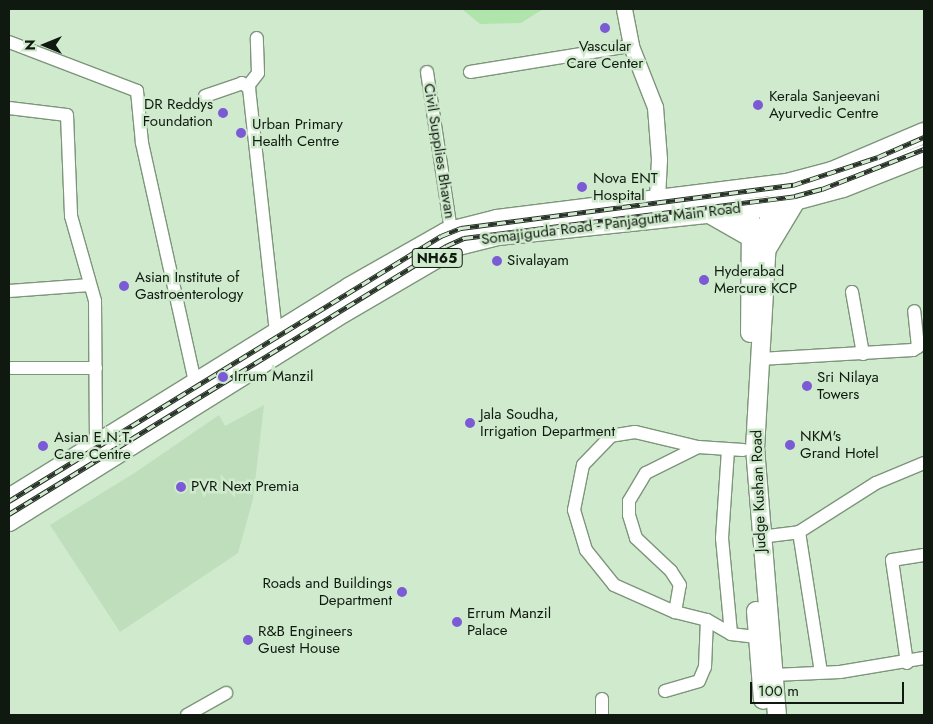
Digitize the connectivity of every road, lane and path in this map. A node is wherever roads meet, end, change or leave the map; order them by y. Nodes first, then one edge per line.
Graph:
1 (624, 9) edge
2 (257, 38) dead end
3 (9, 42) edge
4 (631, 46) junction
5 (427, 72) dead end
6 (470, 72) dead end
7 (248, 86) junction
8 (205, 96) dead end
9 (9, 108) edge
10 (924, 133) edge
11 (924, 154) edge
12 (657, 199) junction
13 (796, 199) junction
14 (706, 211) junction
15 (759, 224) junction
16 (452, 231) junction
17 (397, 270) junction
18 (90, 285) junction
19 (9, 291) edge
20 (852, 292) dead end
21 (914, 311) dead end
22 (276, 334) junction
23 (863, 354) junction
24 (760, 359) junction
25 (11, 368) dead end
26 (96, 368) junction
27 (195, 383) junction
28 (96, 444) junction
29 (698, 446) junction
30 (735, 450) junction
31 (924, 463) edge
32 (9, 499) edge
33 (9, 521) edge
34 (799, 532) junction
35 (760, 537) junction
36 (924, 555) edge
37 (675, 612) junction
38 (707, 620) junction
39 (731, 634) junction
40 (757, 637) junction
41 (924, 658) edge
42 (907, 663) junction
43 (821, 672) junction
44 (773, 675) junction
45 (665, 691) dead end
46 (226, 693) dead end
47 (602, 699) dead end
48 (187, 715) edge
49 (602, 715) edge
50 (765, 715) edge
51 (777, 715) edge

1 - 4 street
2 - 7 street
3 - 27 street
4 - 6 street
4 - 12 street
5 - 16 street, Civil Supplies Bhavan
7 - 8 street
7 - 22 street
9 - 18 street
10 - 12 highway, Somajiguda Road - Panjagutta Main Road / NH65
11 - 13 highway, Somajiguda Road - Panjagutta Main Road / NH65
12 - 16 highway, Somajiguda Road - Panjagutta Main Road / NH65
13 - 15 highway
13 - 15 highway, Somajiguda Road - Panjagutta Main Road / NH65
14 - 15 highway
14 - 15 highway, Somajiguda Road - Panjagutta Main Road / NH65
14 - 17 highway, Somajiguda Road - Panjagutta Main Road / NH65
15 - 24 main road, Judge Kushan Road
15 - 30 main road, Judge Kushan Road
16 - 17 highway, Somajiguda Road - Panjagutta Main Road / NH65
17 - 22 highway, Somajiguda Road - Panjagutta Main Road / NH65
17 - 33 highway, Somajiguda Road - Panjagutta Main Road / NH65
18 - 19 street
18 - 26 street
20 - 23 street
21 - 23 street
22 - 27 highway, Somajiguda Road - Panjagutta Main Road / NH65
23 - 24 street
24 - 35 main road, Judge Kushan Road
25 - 26 street
26 - 28 street
27 - 28 highway, Somajiguda Road - Panjagutta Main Road / NH65
28 - 32 highway, Somajiguda Road - Panjagutta Main Road / NH65
29 - 30 street
29 - 37 street
29 - 37 street
30 - 39 street
30 - 40 main road, Judge Kushan Road
31 - 34 street
34 - 35 street
34 - 43 street
35 - 44 main road, Judge Kushan Road
36 - 42 street
37 - 38 street
38 - 39 street
38 - 45 street
39 - 40 street
40 - 50 main road, Judge Kushan Road
41 - 42 street
42 - 43 street
43 - 44 street
44 - 51 main road, Judge Kushan Road
46 - 48 street
47 - 49 street

